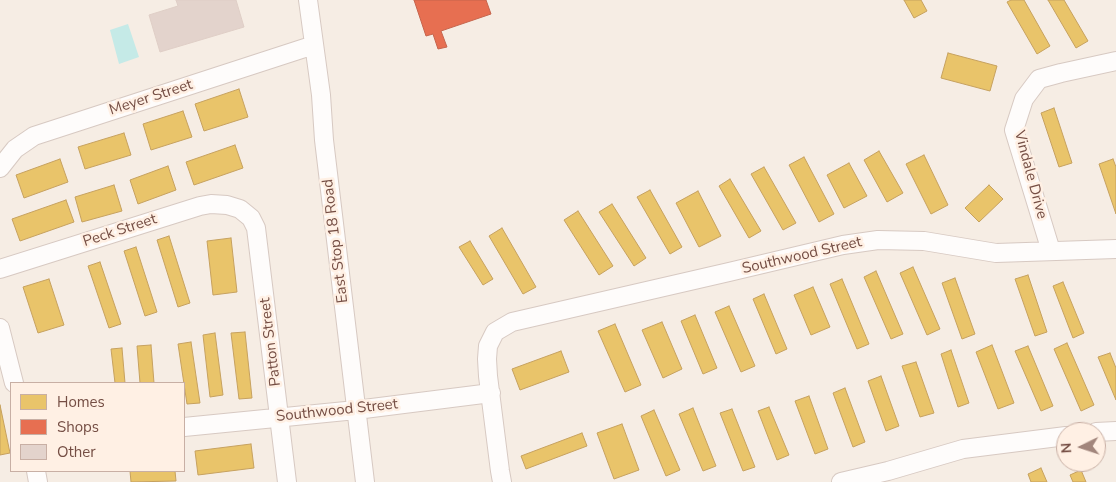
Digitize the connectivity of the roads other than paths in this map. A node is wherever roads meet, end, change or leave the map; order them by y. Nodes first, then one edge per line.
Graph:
1 (308, 0) edge
2 (314, 46) junction
3 (1116, 61) edge
4 (0, 168) edge
5 (240, 209) joint
6 (1116, 249) edge
7 (1051, 250) junction
8 (0, 269) edge
9 (0, 328) edge
10 (14, 382) edge
11 (491, 393) junction
12 (356, 410) junction
13 (280, 418) junction
14 (185, 427) edge
15 (1056, 437) edge
16 (287, 482) edge
17 (365, 482) edge
18 (502, 482) edge
19 (842, 482) edge

1 - 2 street, East Stop 18 Road
2 - 4 street, Meyer Street
2 - 12 street, East Stop 18 Road
3 - 7 street, Vindale Drive
5 - 8 street, Peck Street
5 - 13 street, Patton Street
6 - 7 street, Southwood Street
7 - 11 street, Southwood Street
9 - 10 street
11 - 12 street, Southwood Street
11 - 18 street
12 - 13 street, Southwood Street
12 - 17 street, East Stop 18 Road
13 - 14 street, Southwood Street
13 - 16 street, Patton Street
15 - 19 street

